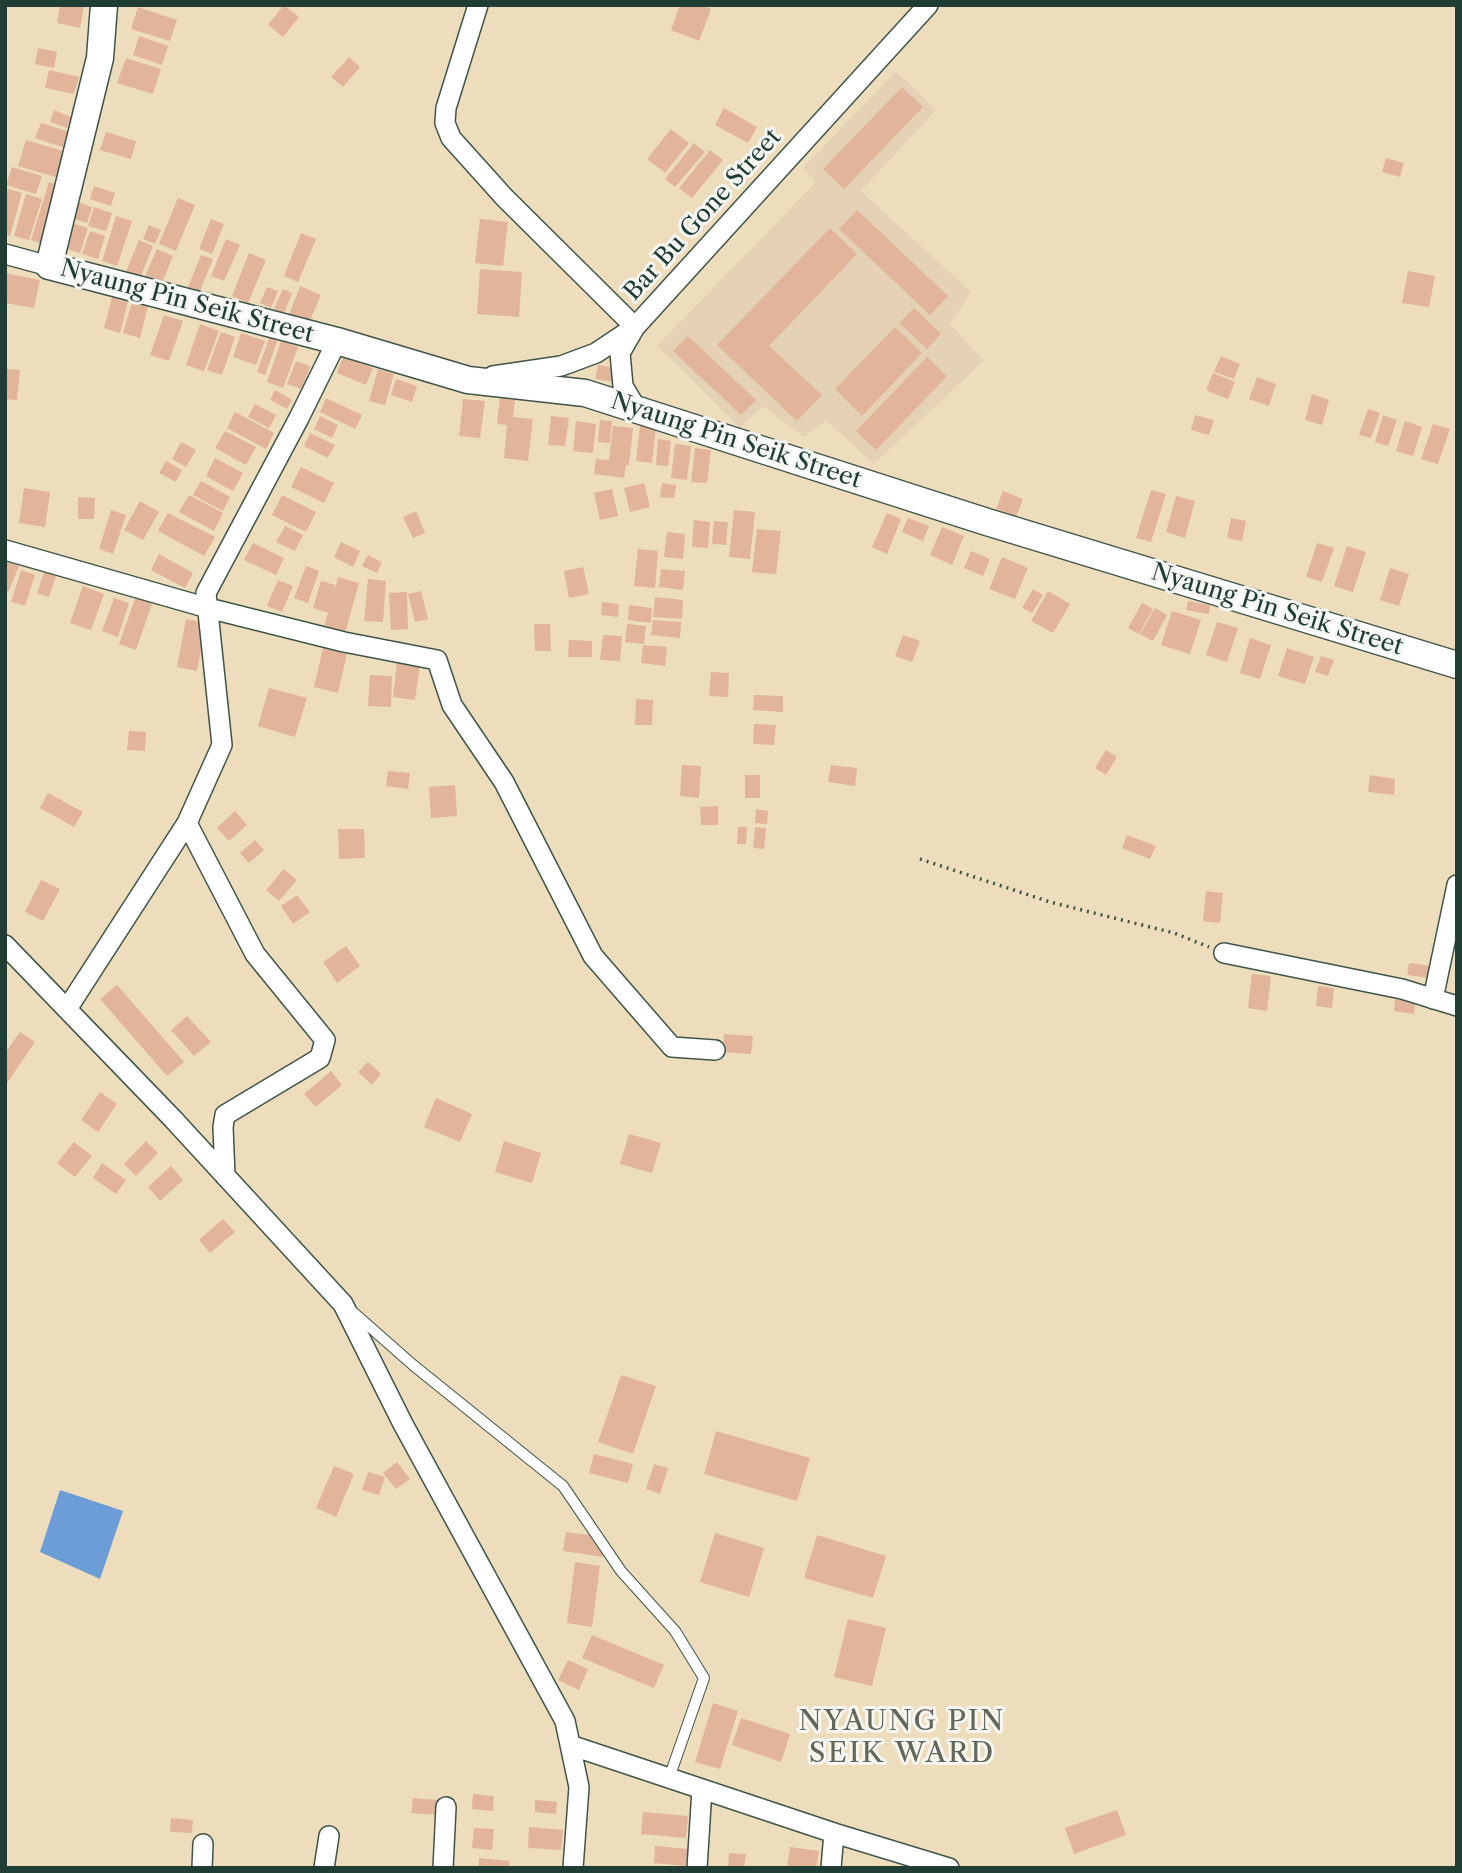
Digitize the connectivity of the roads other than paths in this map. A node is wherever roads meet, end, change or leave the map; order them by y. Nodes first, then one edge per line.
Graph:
1 (104, 5) edge
2 (478, 5) edge
3 (928, 5) edge
4 (5, 254) edge
5 (49, 266) junction
6 (635, 327) junction
7 (337, 341) junction
8 (468, 380) junction
9 (636, 408) junction
10 (5, 550) edge
11 (208, 608) junction
12 (1457, 666) edge
13 (187, 823) junction
14 (1457, 885) edge
15 (5, 945) edge
16 (1224, 953) road end
17 (1433, 999) junction
18 (1457, 1006) edge
19 (67, 1009) junction
20 (715, 1050) dead end
21 (225, 1176) junction
22 (343, 1304) junction
23 (570, 1745) junction
24 (669, 1778) junction
25 (702, 1789) junction
26 (446, 1807) dead end
27 (834, 1833) junction
28 (329, 1836) dead end
29 (203, 1844) dead end
30 (202, 1868) edge
31 (324, 1868) edge
32 (443, 1868) edge
33 (573, 1868) edge
34 (697, 1868) edge
35 (831, 1868) edge
36 (949, 1868) edge

1 - 5 street
2 - 6 street
3 - 6 street, Bar Bu Gone Street
4 - 5 street, Nyaung Pin Seik Street
5 - 7 street, Nyaung Pin Seik Street
6 - 8 street, Bar Bu Gone Street
6 - 9 street
7 - 8 street, Nyaung Pin Seik Street
7 - 11 street
8 - 9 street, Nyaung Pin Seik Street
9 - 12 street, Nyaung Pin Seik Street
10 - 11 street
11 - 13 street
11 - 20 street
13 - 19 street
13 - 21 street
14 - 17 street
15 - 19 street
16 - 17 street
17 - 18 street
19 - 21 street
21 - 22 street
22 - 23 street
22 - 24 lane
23 - 24 street
23 - 33 street
24 - 25 street
25 - 27 street
25 - 34 street
26 - 32 street
27 - 35 street
27 - 36 street
28 - 31 street
29 - 30 street

